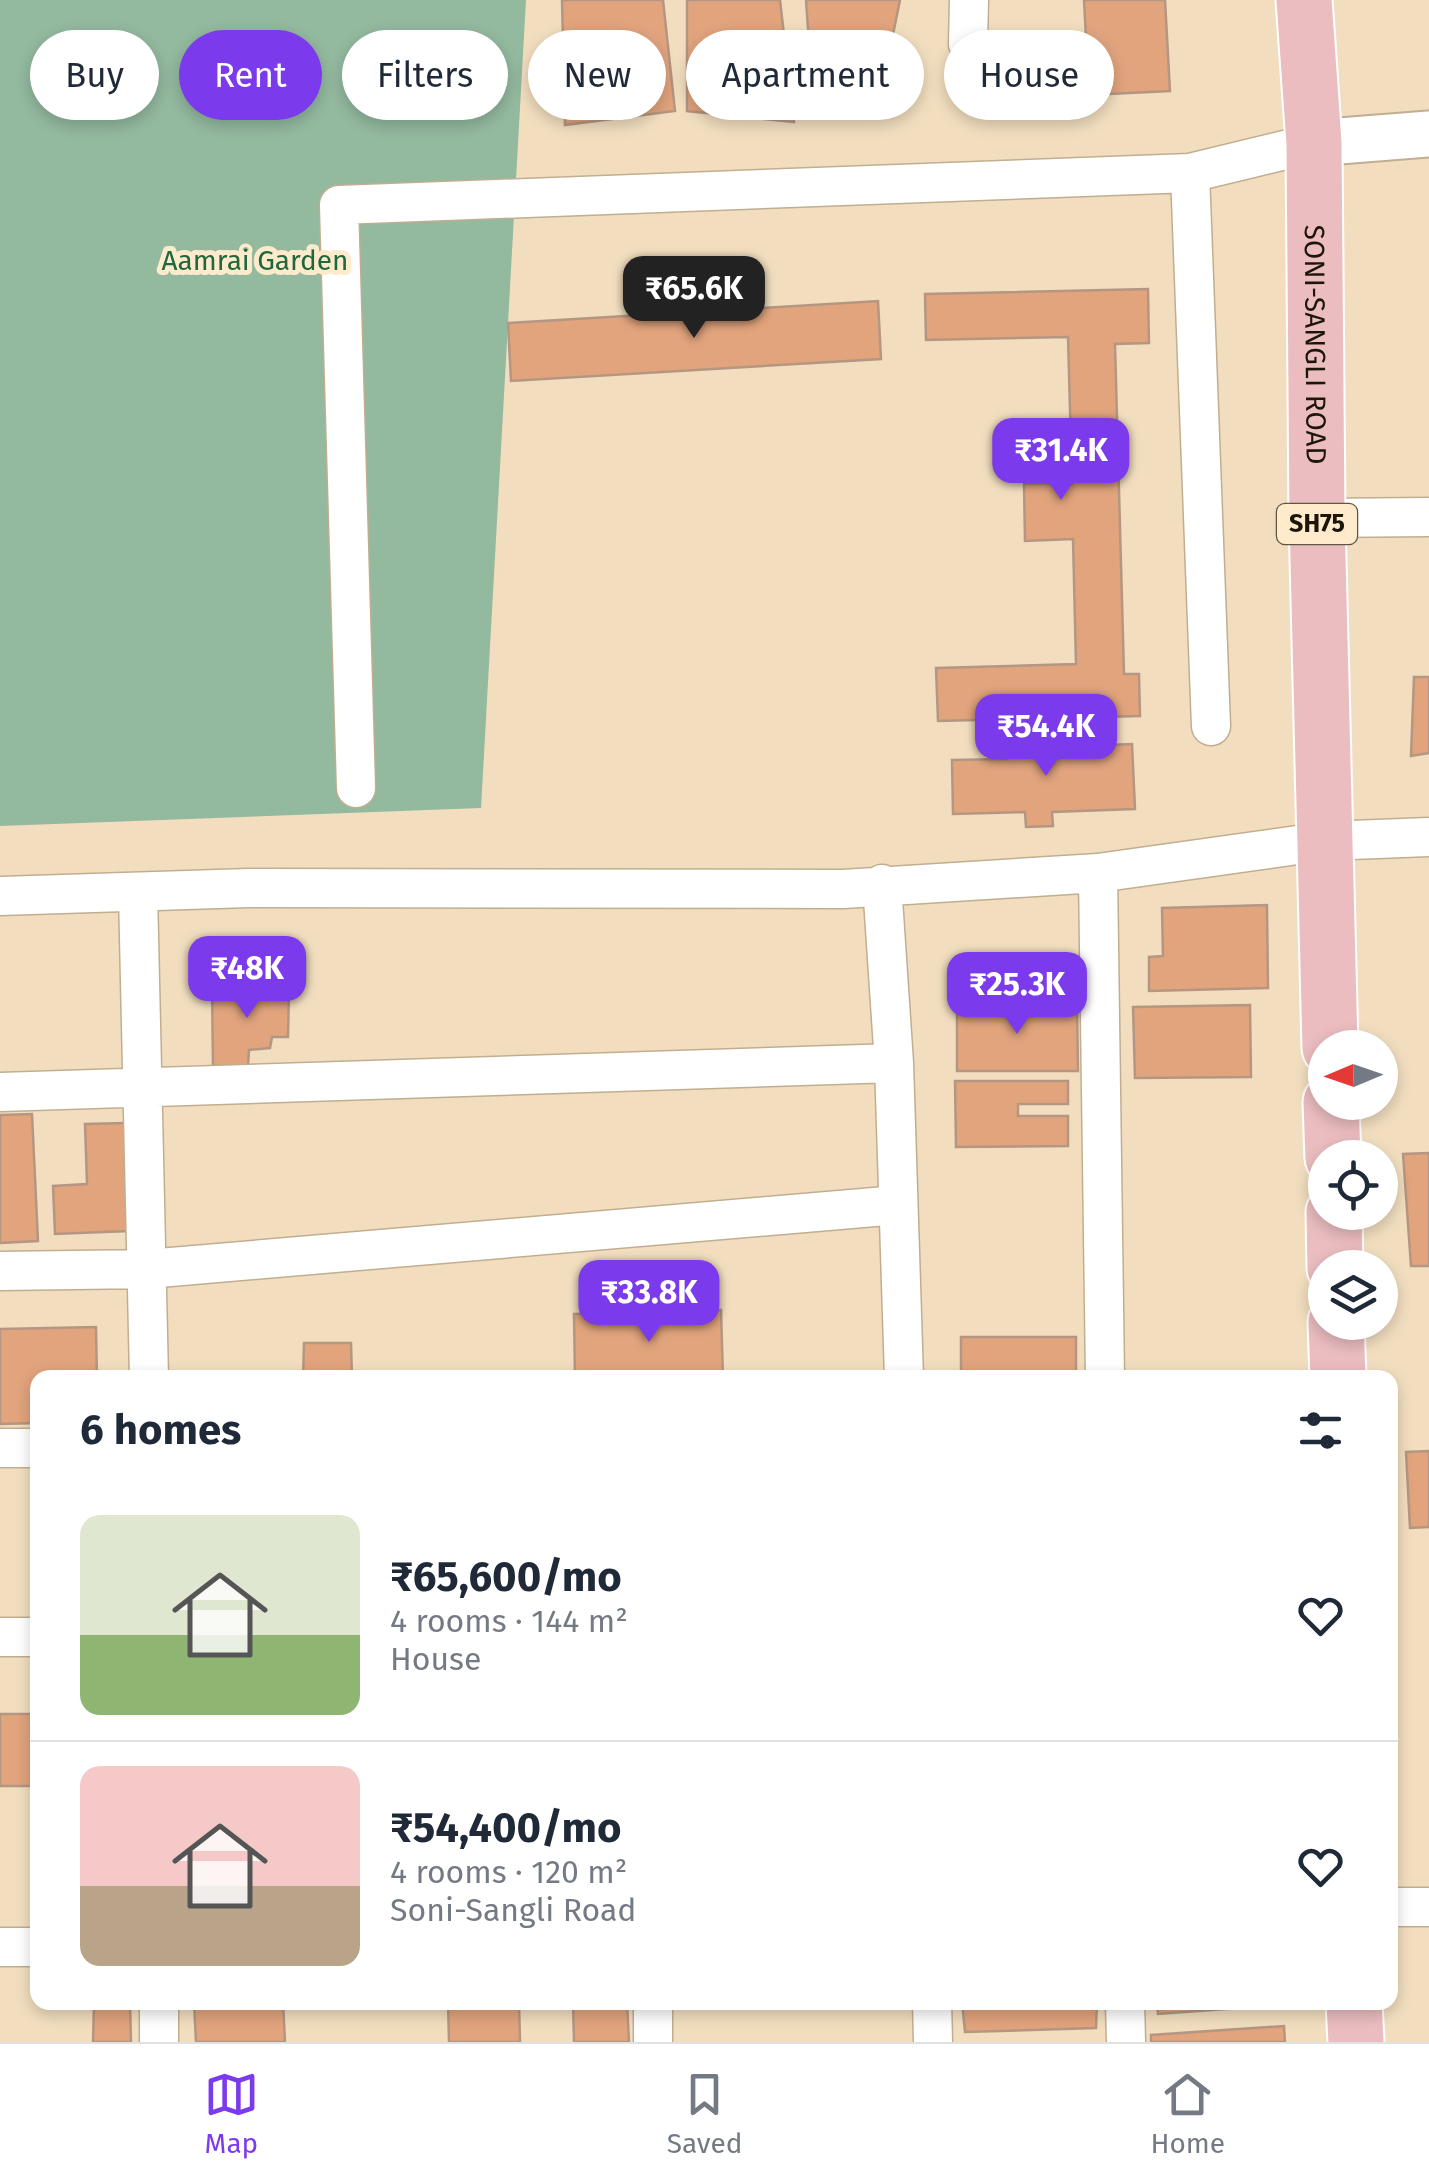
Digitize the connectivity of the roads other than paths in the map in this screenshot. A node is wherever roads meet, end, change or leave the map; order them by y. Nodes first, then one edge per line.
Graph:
1 (968, 0) edge
2 (1304, 0) edge
3 (968, 30) edge
4 (1429, 134) edge
5 (1314, 144) junction
6 (1190, 173) junction
7 (1429, 516) edge
8 (1317, 518) junction
9 (1211, 726) dead end
10 (356, 788) dead end
11 (1429, 837) edge
12 (1326, 841) junction
13 (1098, 873) junction
14 (882, 884) junction
15 (138, 892) junction
16 (0, 896) edge
17 (1330, 1030) edge
18 (894, 1063) junction
19 (143, 1091) junction
20 (0, 1092) edge
21 (898, 1206) junction
22 (146, 1269) junction
23 (0, 1270) edge
24 (1337, 1340) edge
25 (149, 1370) edge
26 (904, 1370) edge
27 (1106, 1370) edge
28 (1338, 1370) edge
29 (0, 1448) edge
30 (30, 1448) edge
31 (0, 1637) edge
32 (30, 1637) edge
33 (1398, 1907) edge
34 (1429, 1907) edge
35 (30, 1947) edge
36 (0, 1948) edge
37 (159, 2010) edge
38 (653, 2010) edge
39 (932, 2010) edge
40 (1125, 2010) edge
41 (1354, 2010) edge
42 (159, 2042) edge
43 (653, 2042) edge
44 (933, 2042) edge
45 (1126, 2042) edge
46 (1356, 2042) edge

1 - 3 street
2 - 5 main road, SONI-SANGLI ROAD / SH75
4 - 5 street
5 - 6 street
5 - 8 main road, SONI-SANGLI ROAD / SH75
6 - 9 street
6 - 10 street
7 - 8 street
8 - 12 main road, SONI-SANGLI ROAD / SH75
11 - 12 street
12 - 13 street
12 - 17 main road, SONI-SANGLI ROAD / SH75
13 - 14 street
13 - 27 street
14 - 15 street
14 - 18 street
15 - 16 street
15 - 19 street
18 - 19 street
18 - 21 street
19 - 20 street
19 - 22 street
21 - 22 street
21 - 26 street
22 - 23 street
22 - 25 street
24 - 28 main road
29 - 30 street
31 - 32 street
33 - 34 street
35 - 36 street
37 - 42 street
38 - 43 street
39 - 44 street
40 - 45 street
41 - 46 main road

